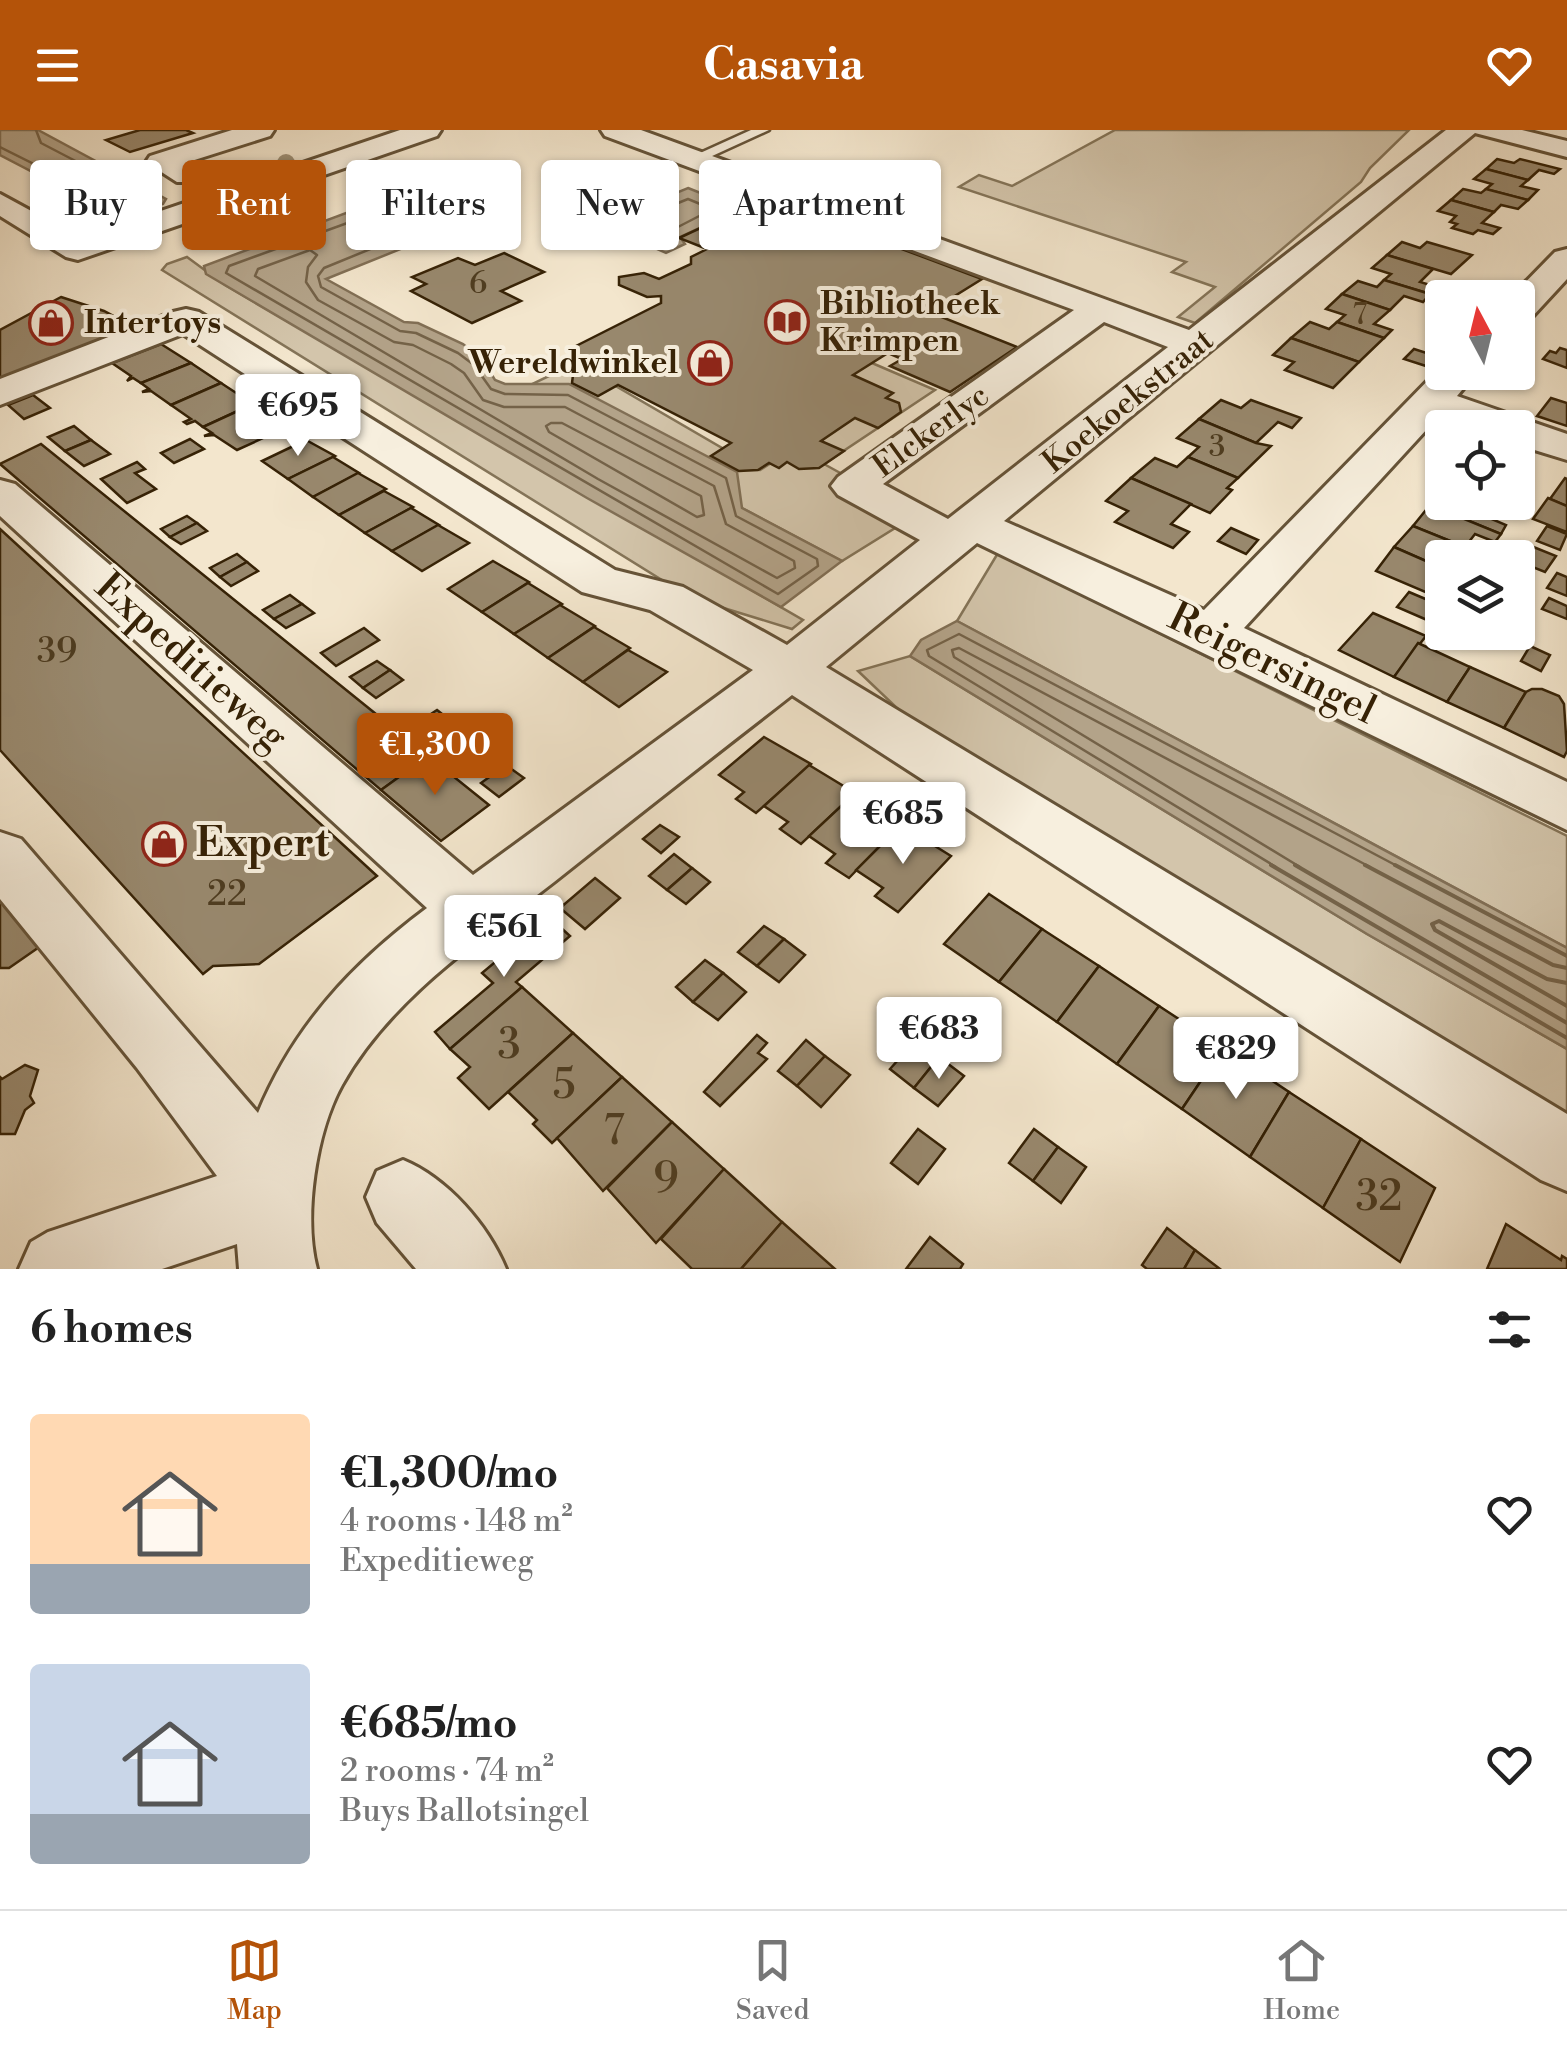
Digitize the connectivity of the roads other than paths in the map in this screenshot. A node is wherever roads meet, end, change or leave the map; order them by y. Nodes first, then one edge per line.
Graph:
1 (263, 130) edge
2 (427, 130) edge
3 (615, 130) edge
4 (762, 130) edge
5 (1463, 130) edge
6 (1486, 130) edge
7 (292, 142) dead end
8 (1567, 148) edge
9 (694, 159) junction
10 (182, 173) edge
11 (0, 202) edge
12 (1567, 259) edge
13 (1535, 292) edge
14 (1100, 308) junction
15 (1197, 346) junction
16 (1441, 390) edge
17 (1451, 390) edge
18 (0, 393) edge
19 (1482, 410) edge
20 (1535, 436) edge
21 (1567, 448) edge
22 (0, 492) edge
23 (964, 532) junction
24 (1211, 633) junction
25 (790, 669) junction
26 (1567, 808) edge
27 (0, 856) edge
28 (472, 911) junction
29 (1567, 1155) edge
30 (277, 1194) junction
31 (403, 1197) dead end
32 (58, 1269) edge
33 (278, 1269) edge
34 (468, 1269) edge

1 - 7 street
1 - 10 street
2 - 11 street
3 - 9 street
4 - 9 lane
5 - 15 street, Koekoekstraat
6 - 8 street
9 - 14 street
12 - 13 street
14 - 15 street
14 - 23 street, Elckerlyc
15 - 23 street, Koekoekstraat
16 - 24 street
17 - 19 street
18 - 25 street
20 - 21 street
22 - 28 street, Expeditieweg
23 - 24 street, Reigersingel
23 - 25 street, Koekoekstraat
24 - 26 street, Reigersingel
25 - 28 street, Koekoekstraat
25 - 29 street
27 - 30 street
28 - 30 street, Koekoekstraat
30 - 32 street
30 - 33 street, Koekoekstraat
31 - 34 street

